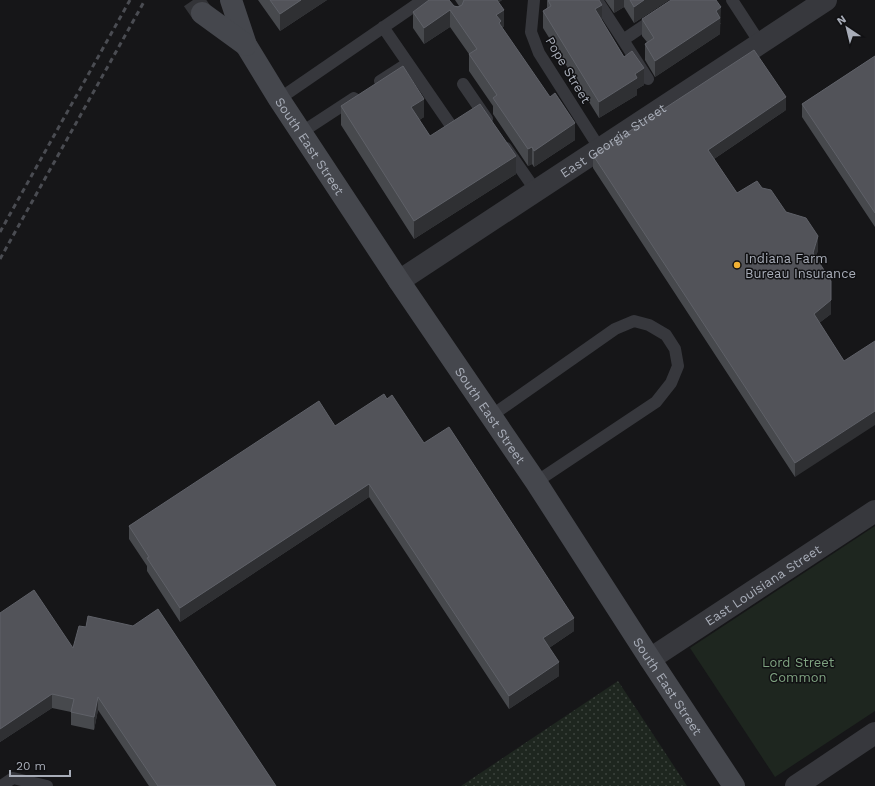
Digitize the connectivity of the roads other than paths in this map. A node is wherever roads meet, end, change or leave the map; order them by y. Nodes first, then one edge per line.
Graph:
1 (231, 0) edge
2 (423, 0) edge
3 (534, 0) edge
4 (597, 0) edge
5 (682, 0) edge
6 (732, 0) edge
7 (826, 0) edge
8 (202, 13) tunnel mouth
9 (383, 27) junction
10 (623, 40) junction
11 (760, 43) junction
12 (246, 45) junction
13 (408, 63) junction
14 (648, 79) dead end
15 (463, 84) dead end
16 (279, 99) junction
17 (454, 130) edge
18 (302, 132) junction
19 (600, 149) junction
20 (536, 191) junction
21 (399, 281) junction
22 (491, 416) junction
23 (536, 482) junction
24 (875, 511) edge
25 (650, 659) junction
26 (875, 733) edge
27 (1, 786) edge
28 (47, 786) edge
29 (734, 786) edge
30 (796, 786) edge

1 - 12 main road, South East Street
2 - 9 lane
3 - 19 lane, Pope Street
4 - 10 lane
5 - 10 lane
6 - 11 lane
7 - 11 street, East Georgia Street
8 - 12 main road, South East Street
9 - 13 lane
9 - 16 lane
10 - 14 lane
11 - 19 street, East Georgia Street
12 - 16 main road, South East Street
13 - 17 lane
13 - 18 lane
15 - 20 lane
16 - 18 main road, South East Street
18 - 21 main road, South East Street
19 - 20 street, East Georgia Street
20 - 21 street, East Georgia Street
21 - 22 main road, South East Street
22 - 23 main road, South East Street
22 - 23 lane
23 - 25 main road, South East Street
24 - 25 street, East Louisiana Street
25 - 29 main road, South East Street
26 - 30 street
27 - 28 lane

